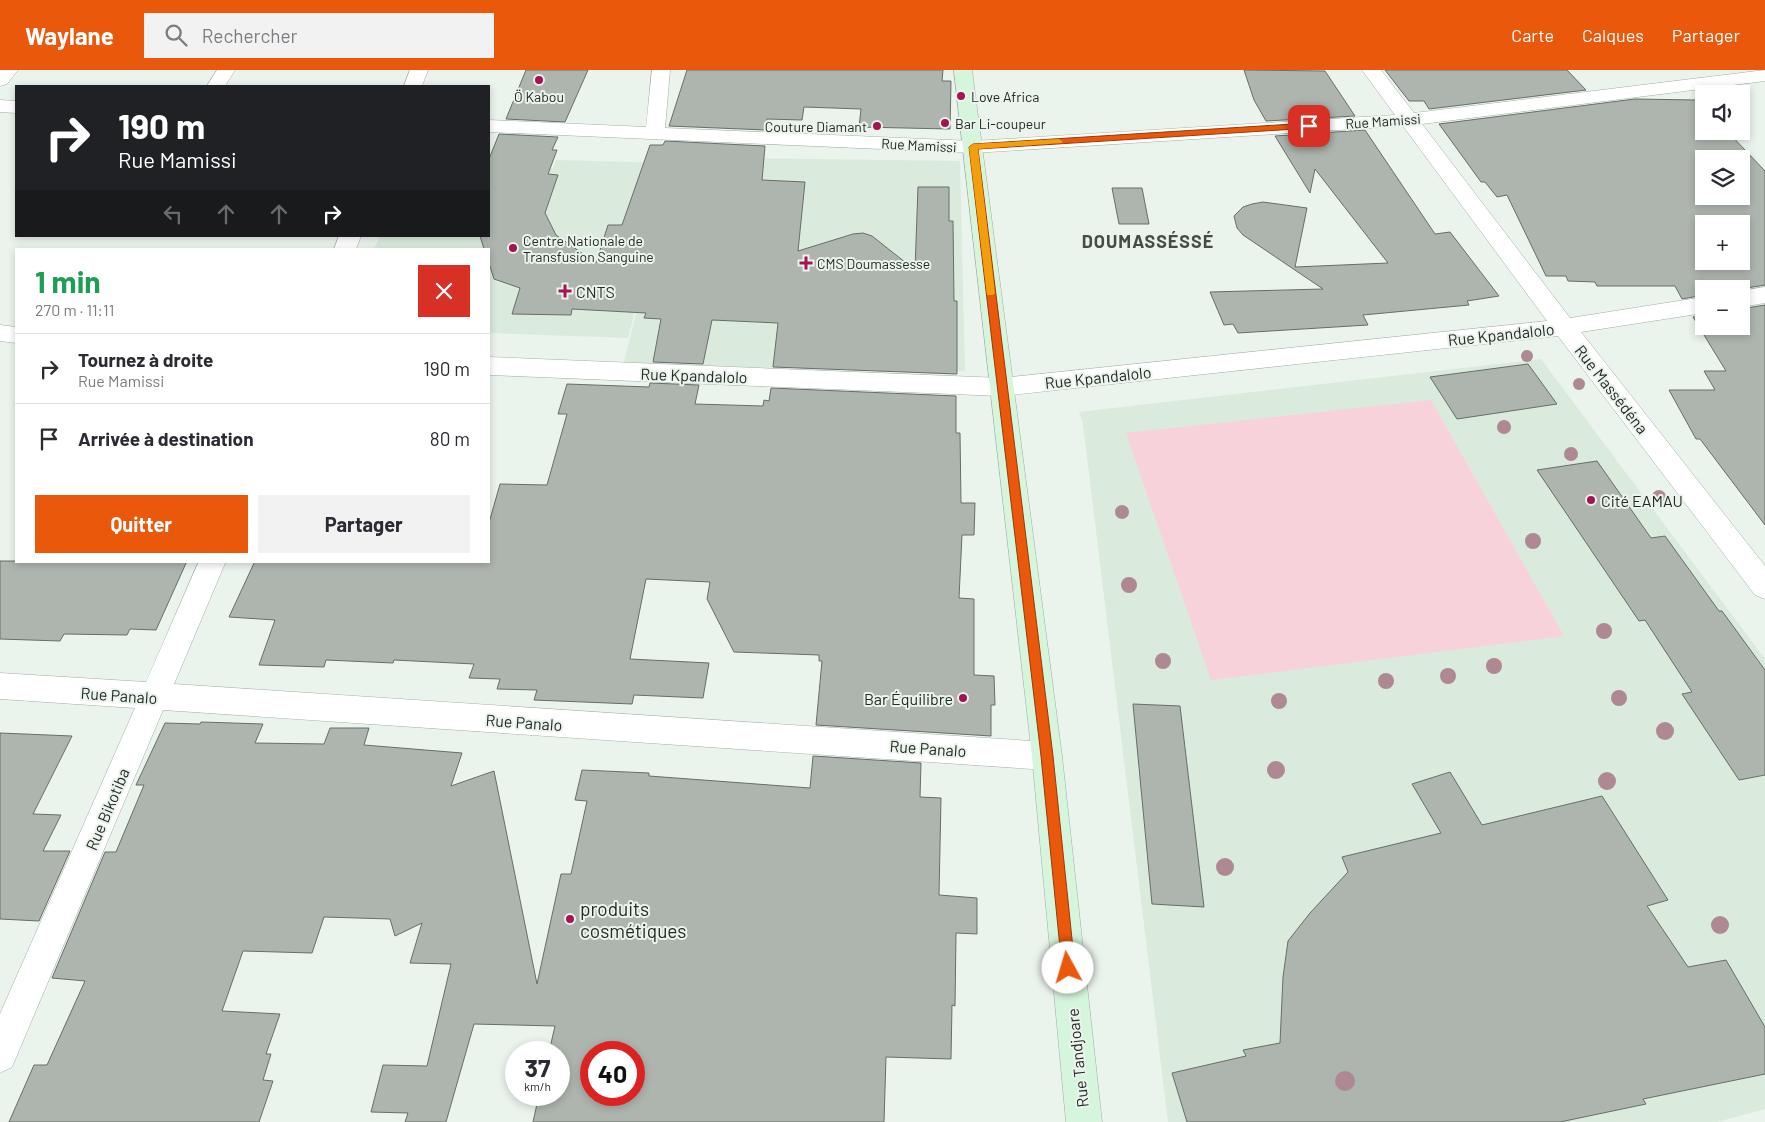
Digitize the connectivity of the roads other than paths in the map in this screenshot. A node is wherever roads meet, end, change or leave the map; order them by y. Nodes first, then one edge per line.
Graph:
1 (9, 70) edge
2 (226, 70) edge
3 (419, 70) edge
4 (661, 70) edge
5 (963, 70) edge
6 (1371, 70) edge
7 (1765, 75) edge
8 (0, 80) edge
9 (217, 85) edge
10 (413, 85) edge
11 (0, 106) edge
12 (15, 106) edge
13 (1408, 120) junction
14 (490, 126) edge
15 (655, 133) junction
16 (973, 147) junction
17 (1765, 295) edge
18 (1750, 298) edge
19 (1695, 305) edge
20 (1564, 327) junction
21 (0, 333) edge
22 (15, 335) edge
23 (490, 366) edge
24 (1001, 387) junction
25 (212, 563) edge
26 (1765, 587) edge
27 (0, 686) edge
28 (156, 698) junction
29 (1047, 756) junction
30 (0, 1055) edge
31 (1084, 1122) edge

1 - 8 street
2 - 9 street
3 - 10 street
4 - 15 street
5 - 16 street, Rue Tandjoare
6 - 13 street, Rue Massédéna
7 - 13 street, Rue Mamissi
11 - 12 street
13 - 16 street, Rue Mamissi
13 - 20 street, Rue Massédéna
14 - 15 street, Rue Mamissi
15 - 16 street, Rue Mamissi
16 - 24 street, Rue Tandjoare
17 - 18 street
19 - 20 street, Rue Kpandalolo
20 - 24 street, Rue Kpandalolo
20 - 26 street, Rue Massédéna
21 - 22 street
23 - 24 street, Rue Kpandalolo
24 - 29 street, Rue Tandjoare
25 - 28 street, Rue Bikotiba
27 - 28 street, Rue Panalo
28 - 29 street, Rue Panalo
28 - 30 street, Rue Bikotiba
29 - 31 street, Rue Tandjoare

